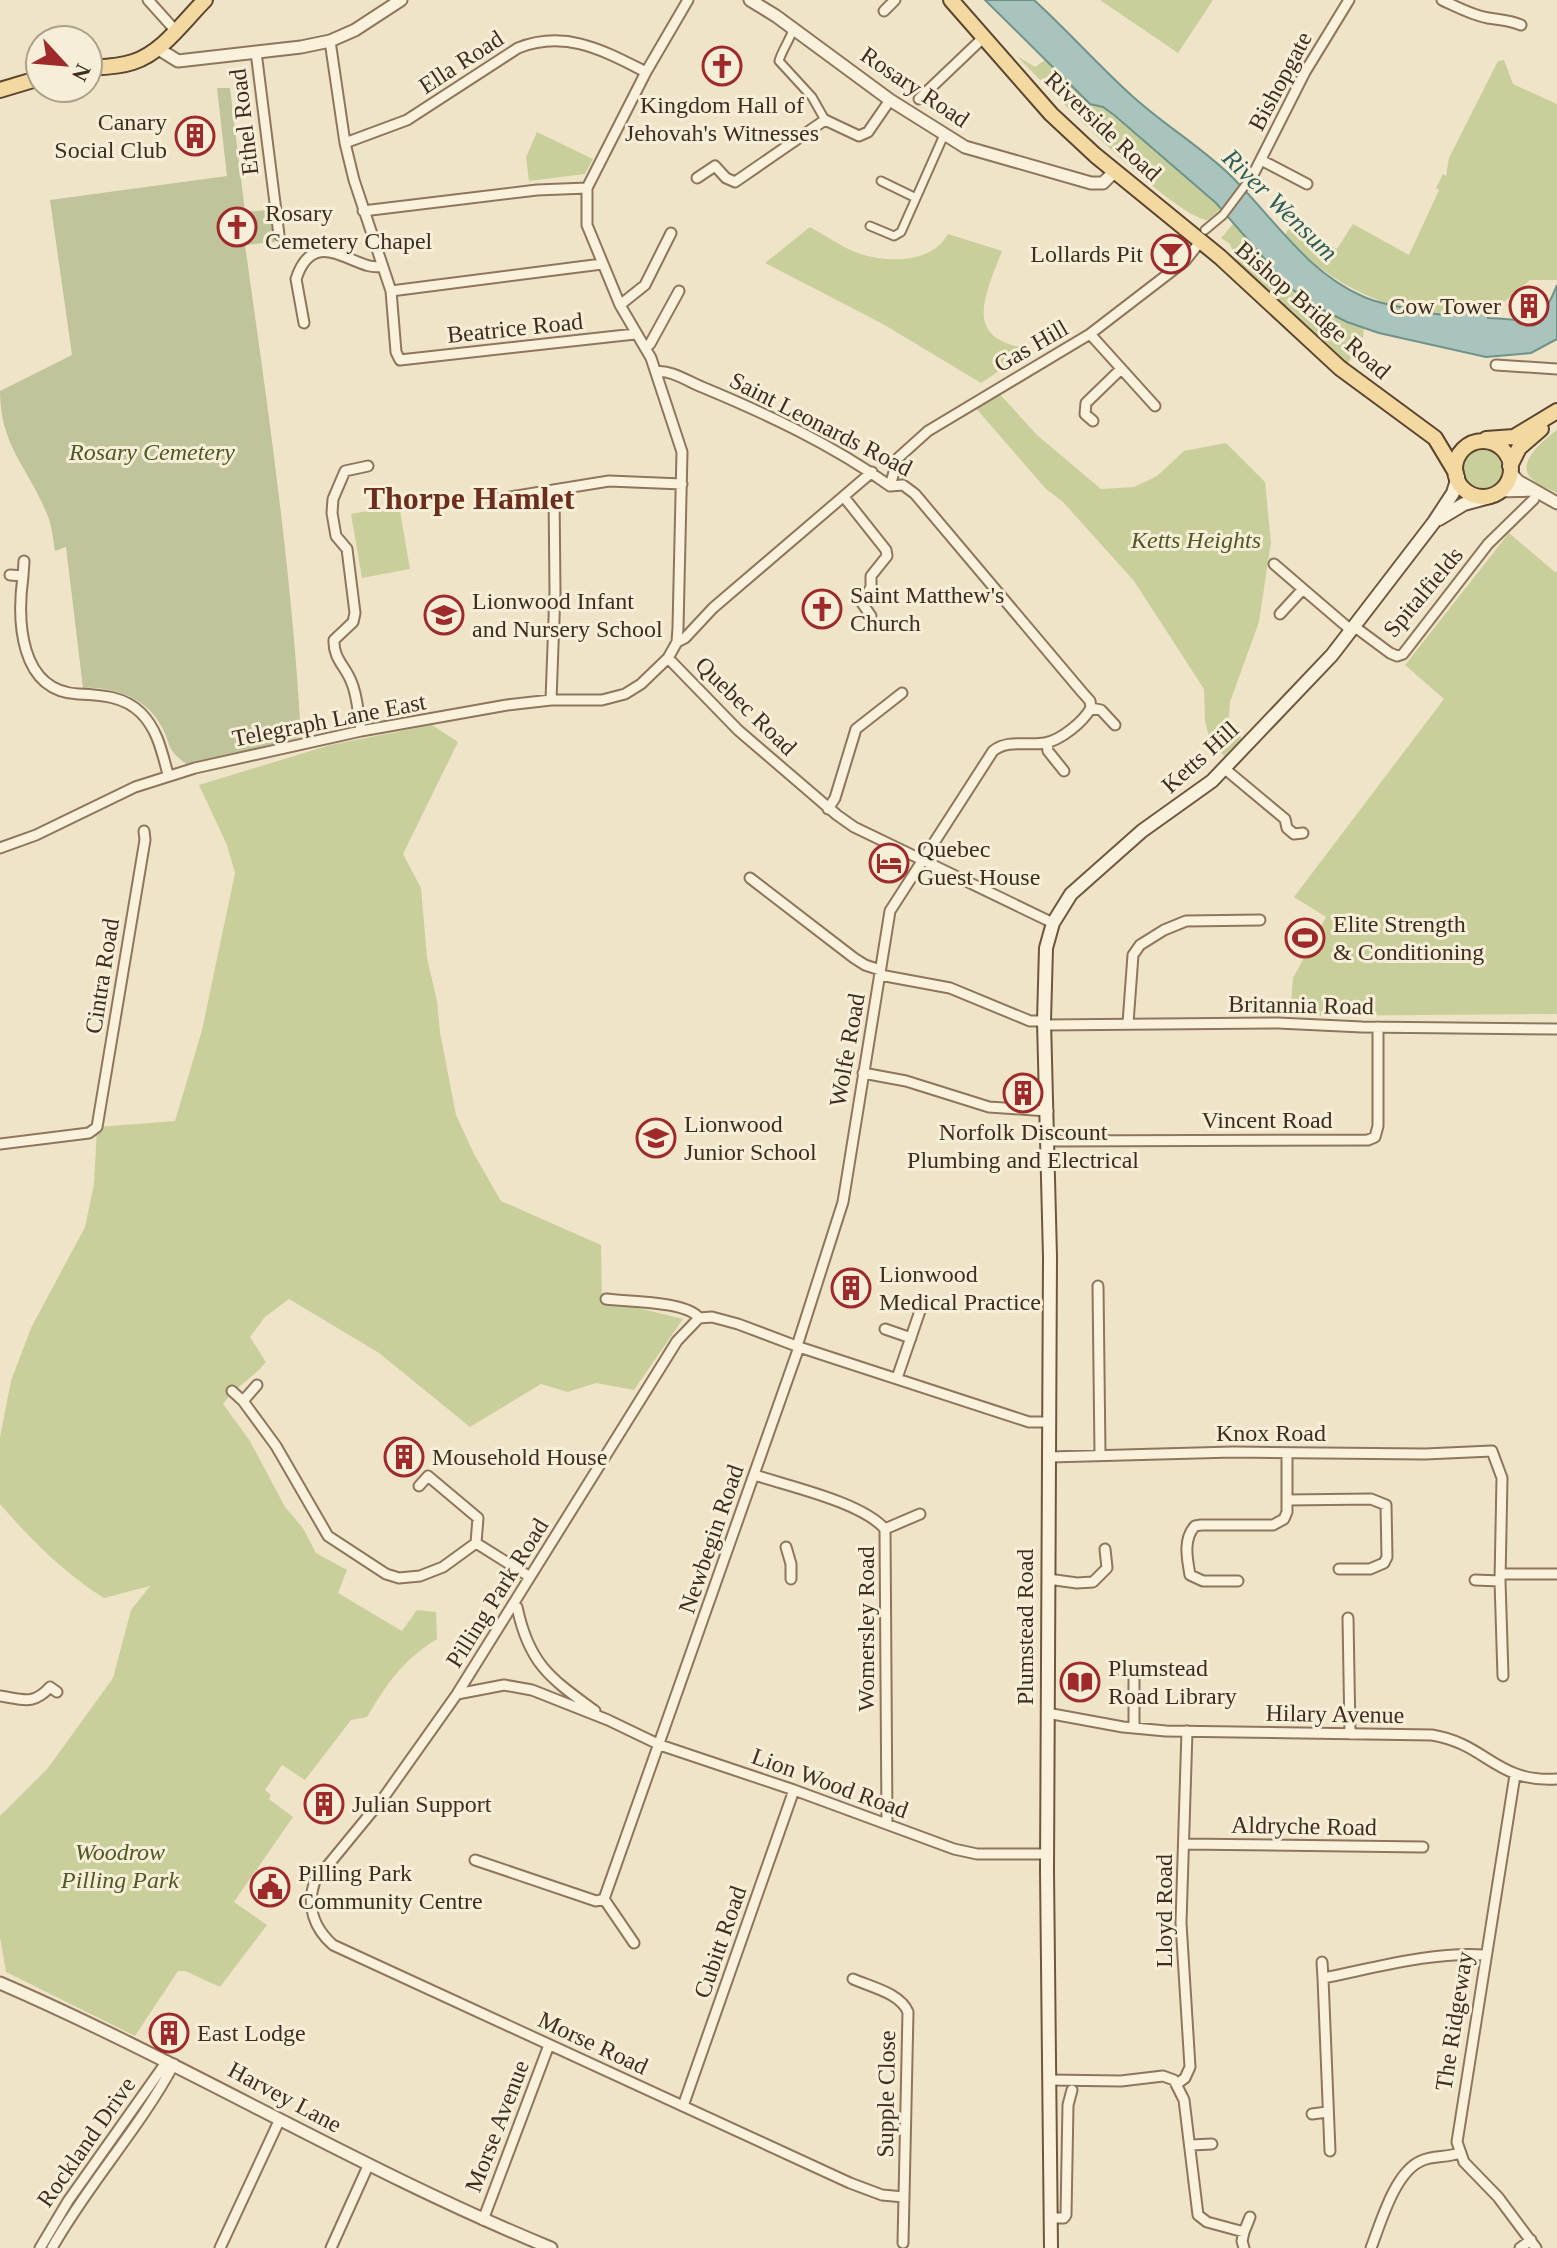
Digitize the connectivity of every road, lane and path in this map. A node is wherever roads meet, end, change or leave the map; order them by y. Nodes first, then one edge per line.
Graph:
1 (148, 0) edge
2 (205, 0) edge
3 (401, 0) edge
4 (688, 0) edge
5 (750, 0) edge
6 (895, 0) edge
7 (951, 0) edge
8 (1349, 0) edge
9 (1442, 0) edge
10 (884, 11) dead end
11 (1521, 25) dead end
12 (793, 29) junction
13 (175, 30) junction
14 (984, 37) junction
15 (330, 41) junction
16 (157, 48) junction
17 (256, 52) junction
18 (104, 66) edge
19 (646, 72) junction
20 (24, 83) edge
21 (0, 90) edge
22 (919, 99) dead end
23 (890, 100) junction
24 (825, 120) junction
25 (944, 135) junction
26 (345, 143) junction
27 (1261, 160) junction
28 (1115, 171) junction
29 (697, 178) dead end
30 (1250, 178) joint
31 (881, 181) dead end
32 (1307, 184) dead end
33 (587, 188) junction
34 (916, 198) junction
35 (363, 211) junction
36 (870, 226) dead end
37 (671, 233) dead end
38 (279, 235) dead end
39 (1203, 236) junction
40 (602, 264) junction
41 (382, 266) junction
42 (391, 291) junction
43 (679, 291) dead end
44 (620, 305) junction
45 (304, 323) dead end
46 (635, 334) junction
47 (1090, 334) junction
48 (645, 348) junction
49 (1496, 365) dead end
50 (1121, 369) junction
51 (1557, 369) edge
52 (656, 372) junction
53 (1155, 406) dead end
54 (1557, 414) edge
55 (1093, 421) dead end
56 (1435, 438) junction
57 (1476, 441) junction
58 (368, 466) dead end
59 (1510, 469) junction
60 (872, 472) junction
61 (1457, 475) junction
62 (682, 484) junction
63 (890, 486) junction
64 (554, 491) junction
65 (1495, 494) junction
66 (1534, 494) junction
67 (844, 497) junction
68 (492, 500) dead end
69 (1557, 503) edge
70 (1434, 522) junction
71 (24, 561) dead end
72 (1274, 564) dead end
73 (10, 575) dead end
74 (23, 576) junction
75 (1303, 589) junction
76 (1280, 614) dead end
77 (871, 616) dead end
78 (1354, 629) junction
79 (677, 642) junction
80 (668, 658) junction
81 (902, 693) dead end
82 (551, 700) junction
83 (1096, 709) junction
84 (1115, 725) dead end
85 (361, 731) junction
86 (1047, 743) junction
87 (1225, 769) junction
88 (1064, 771) dead end
89 (168, 774) junction
90 (828, 809) junction
91 (144, 831) dead end
92 (1303, 833) dead end
93 (0, 848) edge
94 (922, 859) junction
95 (750, 878) dead end
96 (1260, 920) dead end
97 (1053, 923) junction
98 (880, 973) junction
99 (1128, 1023) junction
100 (1044, 1027) junction
101 (1378, 1027) junction
102 (1557, 1029) edge
103 (863, 1073) junction
104 (1048, 1111) junction
105 (1048, 1141) junction
106 (0, 1144) edge
107 (1098, 1286) dead end
108 (606, 1299) dead end
109 (1098, 1299) junction
110 (1110, 1299) dead end
111 (921, 1308) dead end
112 (699, 1318) junction
113 (885, 1329) dead end
114 (911, 1338) junction
115 (798, 1346) junction
116 (897, 1378) junction
117 (257, 1385) dead end
118 (232, 1391) dead end
119 (243, 1401) junction
120 (1050, 1422) junction
121 (1287, 1453) junction
122 (1100, 1454) junction
123 (1050, 1457) junction
124 (755, 1475) junction
125 (419, 1486) dead end
126 (1287, 1500) junction
127 (920, 1514) dead end
128 (885, 1529) junction
129 (476, 1543) junction
130 (786, 1547) dead end
131 (1105, 1549) dead end
132 (1339, 1569) dead end
133 (1557, 1574) edge
134 (530, 1577) junction
135 (1501, 1577) junction
136 (791, 1579) dead end
137 (1048, 1579) junction
138 (1475, 1580) dead end
139 (1232, 1585) dead end
140 (513, 1604) junction
141 (1348, 1618) dead end
142 (1121, 1670) dead end
143 (1134, 1670) junction
144 (1156, 1671) dead end
145 (1503, 1676) dead end
146 (49, 1687) dead end
147 (457, 1694) junction
148 (0, 1696) edge
149 (1047, 1713) junction
150 (608, 1720) junction
151 (1134, 1728) junction
152 (1187, 1731) junction
153 (1350, 1734) junction
154 (660, 1745) junction
155 (1515, 1775) junction
156 (1557, 1779) edge
157 (794, 1790) junction
158 (887, 1824) junction
159 (1184, 1844) junction
160 (1423, 1847) dead end
161 (1047, 1854) junction
162 (475, 1860) dead end
163 (315, 1881) joint
164 (604, 1899) junction
165 (634, 1943) dead end
166 (1485, 1955) junction
167 (1322, 1962) dead end
168 (1323, 1978) junction
169 (853, 1979) dead end
170 (0, 1983) edge
171 (549, 2045) junction
172 (171, 2063) junction
173 (1049, 2080) junction
174 (1177, 2084) junction
175 (1072, 2090) dead end
176 (683, 2106) junction
177 (1327, 2112) junction
178 (1312, 2114) dead end
179 (280, 2119) junction
180 (1212, 2144) dead end
181 (1191, 2145) junction
182 (1330, 2151) dead end
183 (1459, 2153) junction
184 (368, 2166) junction
185 (904, 2197) junction
186 (1250, 2217) dead end
187 (1050, 2218) junction
188 (483, 2220) junction
189 (1244, 2232) junction
190 (903, 2243) dead end
191 (1533, 2244) edge
192 (40, 2248) edge
193 (52, 2248) edge
194 (220, 2248) edge
195 (331, 2248) edge
196 (549, 2248) edge
197 (1051, 2248) edge
198 (1244, 2248) edge
199 (1371, 2248) edge
200 (1520, 2248) edge

1 - 13 street
2 - 13 main road
3 - 15 street
4 - 19 street
5 - 12 street, Rosary Road
6 - 10 street
7 - 14 main road, Riverside Road
8 - 27 street, Bishopgate
9 - 11 street
12 - 23 street, Rosary Road
12 - 24 street
13 - 16 main road
14 - 22 street
14 - 28 main road, Riverside Road
15 - 17 street
15 - 26 street
16 - 17 street
16 - 18 main road
17 - 38 street, Ethel Road
19 - 26 street, Ella Road
19 - 33 street
20 - 21 main road
23 - 24 street
23 - 25 street, Rosary Road
24 - 29 street
25 - 28 street, Rosary Road
25 - 34 street
26 - 35 street
27 - 30 street, Bishopgate
27 - 32 street
28 - 39 main road, Riverside Road
30 - 39 street
31 - 34 street
33 - 35 street
33 - 40 street
34 - 36 street
35 - 41 street
37 - 44 street
39 - 47 street, Gas Hill
39 - 56 main road, Bishop Bridge Road
40 - 42 street
40 - 44 street
41 - 42 street
41 - 45 street
42 - 46 street, Beatrice Road
43 - 48 street
44 - 46 street
46 - 48 street
47 - 50 street
47 - 63 street, Gas Hill
48 - 52 street
49 - 51 street
50 - 53 street
50 - 55 street
52 - 60 street, Saint Leonards Road
52 - 62 street, Quebec Road
54 - 57 main road
54 - 59 main road
56 - 57 main road, Bishop Bridge Road
56 - 61 main road, Bishop Bridge Road
57 - 59 main road
57 - 61 main road
58 - 85 street
59 - 65 main road
59 - 66 street
60 - 63 street, Saint Leonards Road
60 - 67 street
61 - 65 main road
61 - 70 main road, Ketts Hill
62 - 64 street
62 - 79 street, Quebec Road
63 - 83 street, Saint Leonards Road
64 - 68 street
64 - 82 street
65 - 66 street
65 - 70 main road, Ketts Hill
66 - 69 street
66 - 78 street, Spitalfields
67 - 77 street
67 - 79 street
70 - 78 main road, Ketts Hill
71 - 74 street
72 - 75 street
73 - 74 street
74 - 89 street
75 - 76 street
75 - 78 street
78 - 87 main road, Ketts Hill
79 - 80 street, Quebec Road
80 - 82 street, Telegraph Lane East
80 - 90 street, Quebec Road
81 - 90 street
82 - 85 street, Telegraph Lane East
83 - 84 street, Saint Leonards Road
83 - 86 street
85 - 89 street, Telegraph Lane East
86 - 88 street
86 - 94 street
87 - 92 street
87 - 97 main road, Ketts Hill
89 - 93 street, Telegraph Lane East
90 - 94 street, Quebec Road
91 - 106 street, Cintra Road
94 - 97 street, Quebec Road
94 - 98 street, Wolfe Road
95 - 98 street, Britannia Road
96 - 99 street
97 - 100 main road, Ketts Hill
98 - 100 street, Britannia Road
98 - 103 street, Wolfe Road
99 - 100 street, Britannia Road
99 - 101 street, Britannia Road
100 - 104 main road, Plumstead Road
101 - 102 street, Britannia Road
101 - 105 street, Vincent Road
103 - 104 street
103 - 115 street, Wolfe Road
104 - 105 main road, Plumstead Road
105 - 120 main road, Plumstead Road
107 - 109 street
108 - 112 street
109 - 110 street
109 - 122 street
111 - 114 street
112 - 115 street
112 - 134 street, Pilling Park Road
113 - 114 street
114 - 116 street
115 - 116 street
115 - 124 street, Newbegin Road
116 - 120 street
117 - 119 street
118 - 119 street
119 - 129 street
120 - 123 main road, Plumstead Road
121 - 122 street, Knox Road
121 - 126 street
121 - 135 street, Knox Road
122 - 123 street, Knox Road
123 - 137 main road, Plumstead Road
124 - 128 street, Womersley Road
124 - 154 street, Newbegin Road
125 - 129 street
126 - 132 street
126 - 139 street
127 - 128 street
128 - 158 street, Womersley Road
129 - 134 street
130 - 136 street
131 - 137 street
133 - 135 street
134 - 140 street, Pilling Park Road
135 - 138 street
135 - 145 street
137 - 149 main road, Plumstead Road
140 - 147 street, Pilling Park Road
140 - 150 street, Lion Wood Road
141 - 153 street
142 - 143 street
143 - 144 street
143 - 151 street
146 - 148 street
147 - 150 street, Lion Wood Road
147 - 163 street, Pilling Park Road
149 - 151 street, Hilary Avenue
149 - 161 main road, Plumstead Road
150 - 154 street, Lion Wood Road
151 - 152 street, Hilary Avenue
152 - 153 street, Hilary Avenue
152 - 159 street, Lloyd Road
153 - 155 street, Hilary Avenue
154 - 157 street, Lion Wood Road
154 - 164 street, Newbegin Road
155 - 156 street
155 - 166 street, The Ridgeway
157 - 158 street, Lion Wood Road
157 - 176 street, Cubitt Road
158 - 161 street, Lion Wood Road
159 - 160 street, Aldryche Road
159 - 174 street, Lloyd Road
161 - 173 main road, Plumstead Road
162 - 164 street
163 - 171 street, Morse Road
164 - 165 street
166 - 168 street
166 - 183 street, The Ridgeway
167 - 168 street
168 - 177 street
169 - 185 street, Supple Close
170 - 172 street, Harvey Lane
171 - 176 street, Morse Road
171 - 188 street, Morse Avenue
172 - 179 street, Harvey Lane
172 - 192 street, Rockland Drive
172 - 193 street
173 - 174 street
173 - 187 main road, Plumstead Road
174 - 181 street
175 - 187 street
176 - 185 street, Morse Road
177 - 178 street
177 - 182 street
179 - 184 street, Harvey Lane
179 - 194 street
180 - 181 street
181 - 189 street
183 - 191 street
183 - 199 street
184 - 188 street, Harvey Lane
184 - 195 street
185 - 190 street, Supple Close
186 - 189 street
187 - 197 main road, Plumstead Road
188 - 196 street, Harvey Lane
189 - 198 street
191 - 200 street

